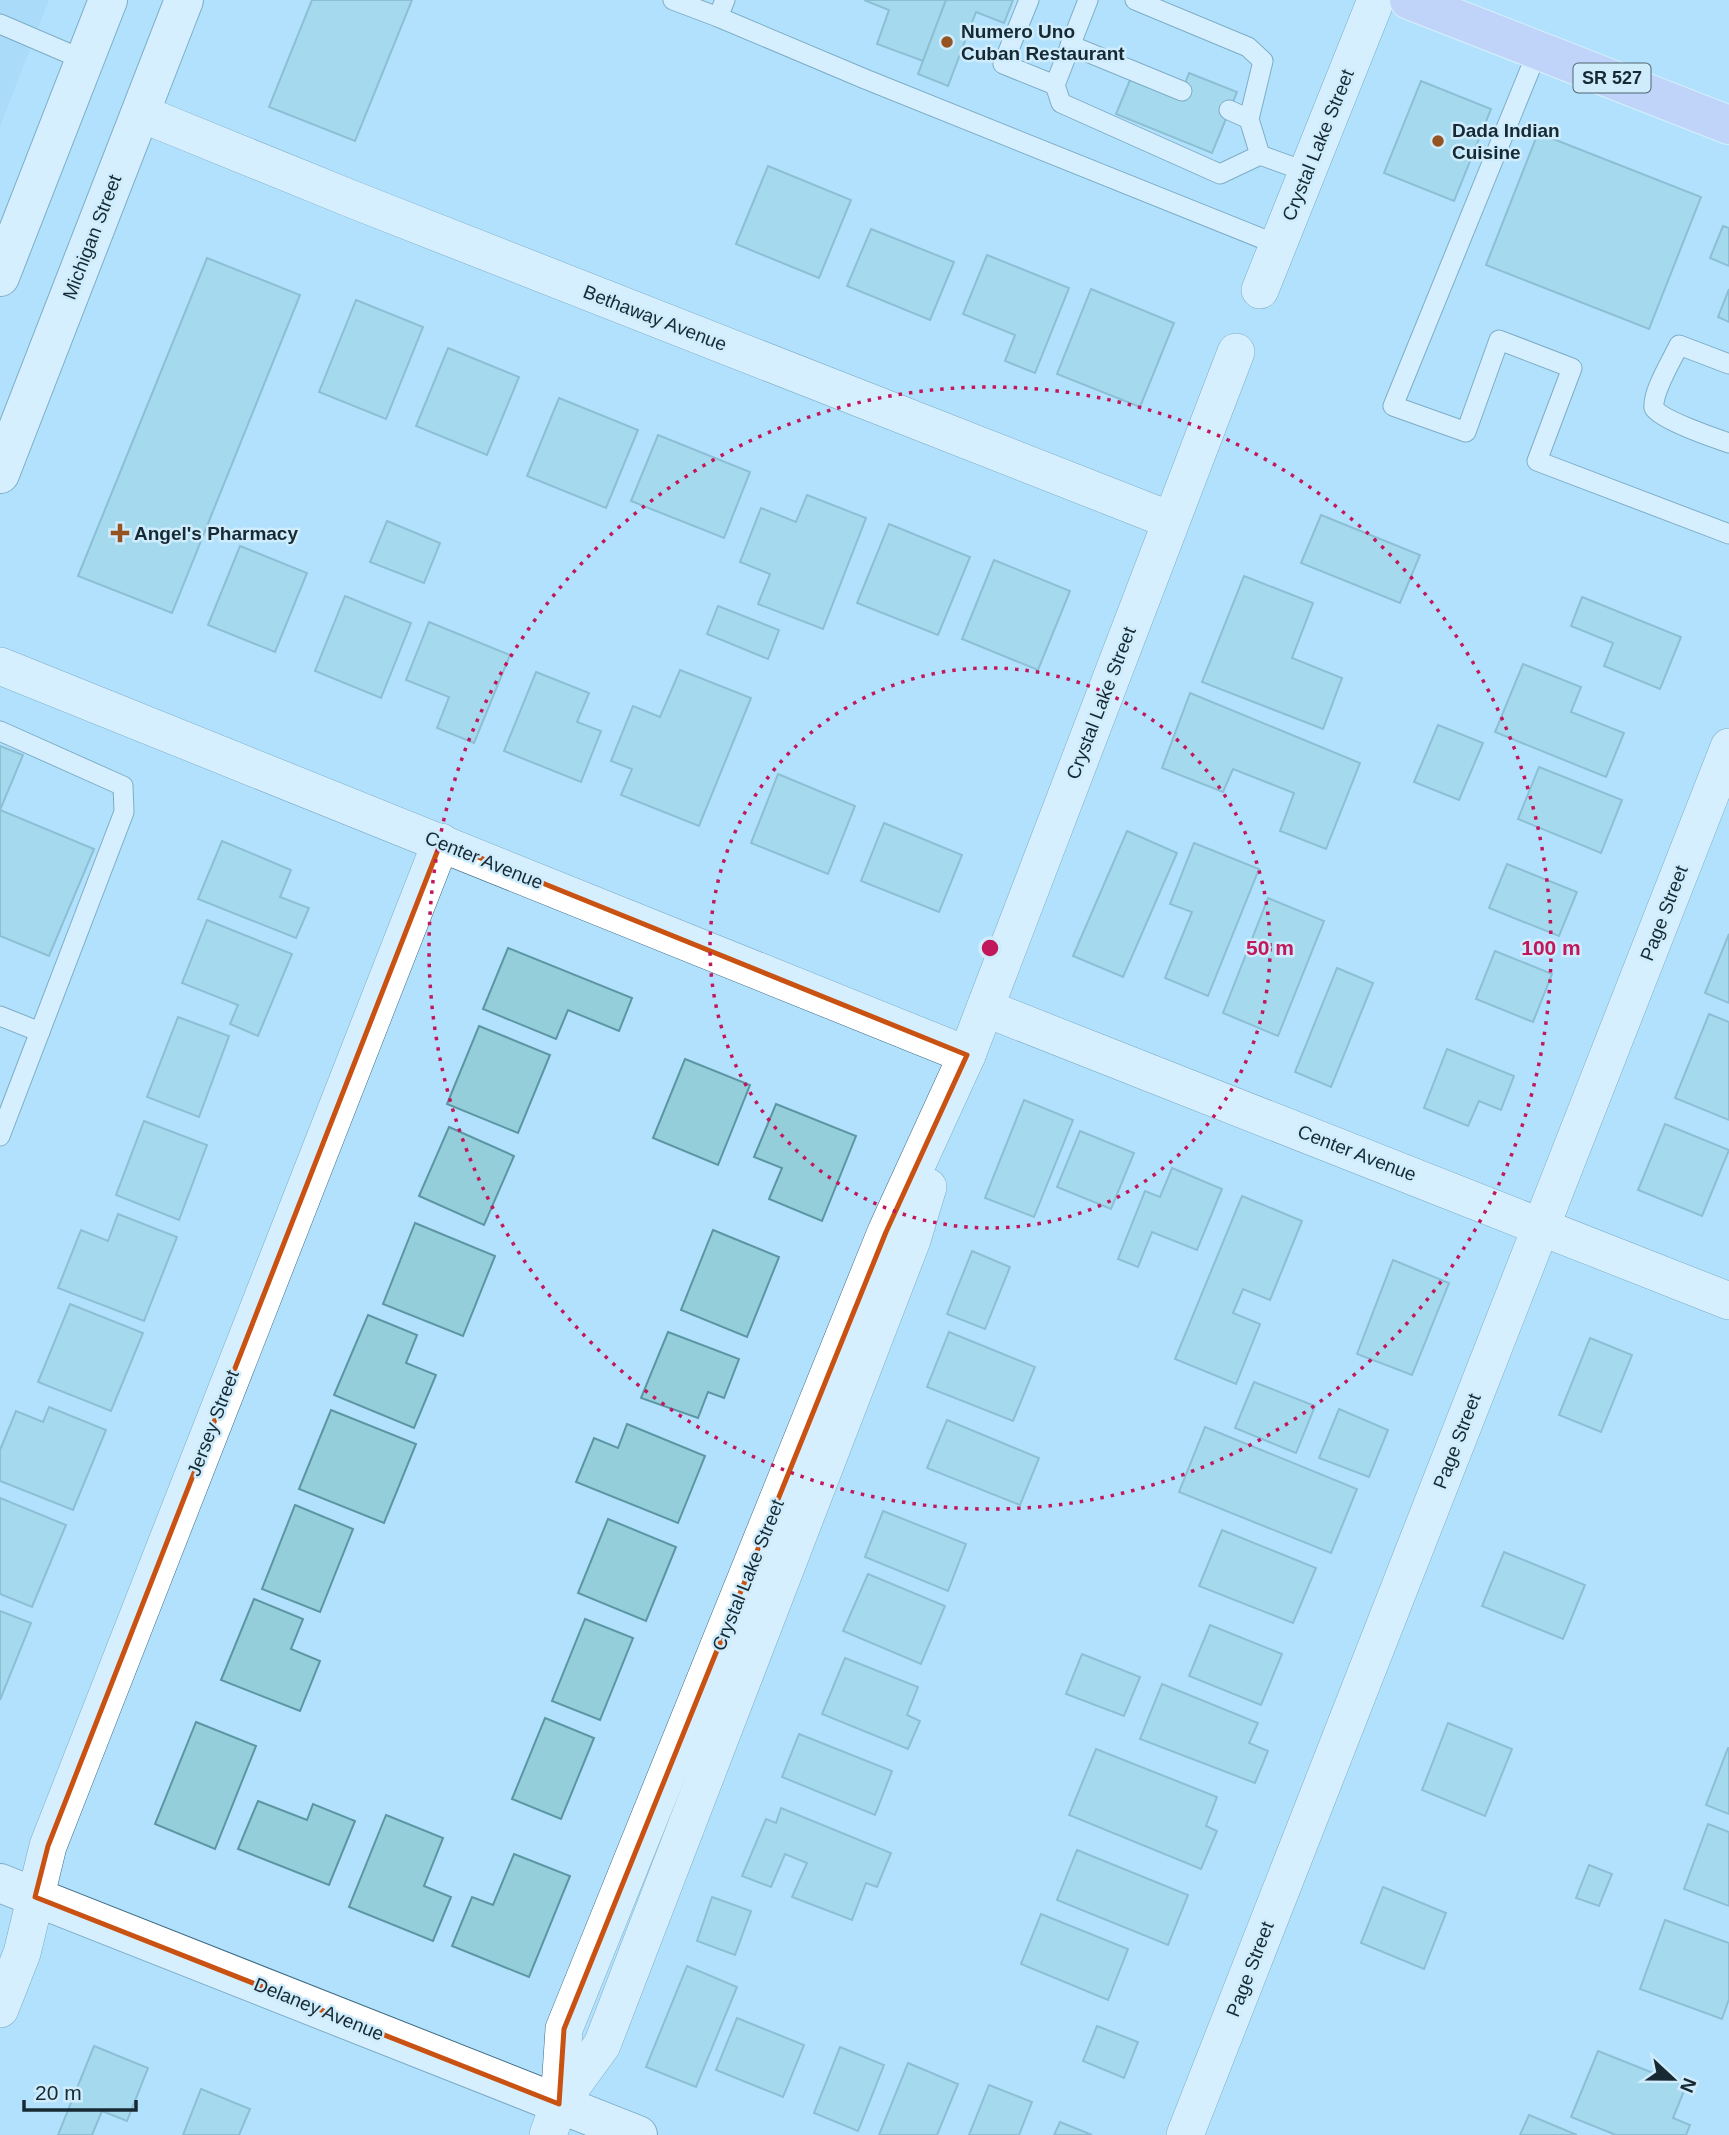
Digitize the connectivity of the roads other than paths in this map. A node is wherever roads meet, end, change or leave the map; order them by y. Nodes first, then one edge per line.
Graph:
1 (108, 0) edge
2 (184, 0) edge
3 (673, 0) edge
4 (1029, 0) edge
5 (1088, 0) edge
6 (1135, 0) edge
7 (1376, 0) edge
8 (1409, 0) edge
9 (722, 9) edge
10 (0, 24) edge
11 (1070, 45) junction
12 (1538, 50) junction
13 (84, 60) junction
14 (1055, 85) junction
15 (1182, 91) dead end
16 (1230, 110) dead end
17 (140, 113) junction
18 (1250, 119) junction
19 (1729, 125) edge
20 (1261, 155) junction
21 (1307, 172) junction
22 (1278, 245) junction
23 (0, 277) edge
24 (1260, 290) dead end
25 (1236, 352) dead end
26 (1729, 364) edge
27 (1729, 443) edge
28 (0, 474) edge
29 (1170, 520) junction
30 (1729, 534) edge
31 (0, 666) edge
32 (0, 731) edge
33 (1729, 747) edge
34 (441, 842) junction
35 (985, 1008) junction
36 (0, 1016) edge
37 (40, 1032) junction
38 (967, 1055) junction
39 (0, 1136) edge
40 (1541, 1225) junction
41 (1729, 1301) edge
42 (0, 1883) edge
43 (35, 1897) junction
44 (0, 2009) edge
45 (554, 2119) edge
46 (638, 2135) edge
47 (1185, 2135) edge

1 - 13 street
2 - 17 street, Michigan Street
3 - 9 lane
4 - 14 lane
5 - 11 lane
6 - 18 lane
7 - 21 street, Crystal Lake Street
8 - 12 main road, SR 527
9 - 22 lane
10 - 13 lane
11 - 14 lane
11 - 15 lane
12 - 19 main road, SR 527
12 - 30 lane
13 - 23 street
14 - 20 lane
16 - 18 lane
17 - 28 street, Michigan Street
17 - 29 street, Bethaway Avenue
18 - 20 lane
20 - 21 lane
21 - 22 street, Crystal Lake Street
22 - 24 street, Crystal Lake Street
25 - 29 street, Crystal Lake Street
26 - 27 lane
29 - 35 street, Crystal Lake Street
31 - 34 street, Center Avenue
32 - 37 lane
33 - 40 street, Page Street
34 - 38 street, Center Avenue
34 - 43 street, Jersey Street
35 - 38 street, Crystal Lake Street
35 - 40 street, Center Avenue
36 - 37 lane
37 - 39 lane
38 - 45 street, Crystal Lake Street
40 - 41 street, Center Avenue
40 - 47 street, Page Street
42 - 43 street, Delaney Avenue
43 - 44 street, Jersey Street
43 - 45 street, Delaney Avenue
45 - 46 street, Delaney Avenue

